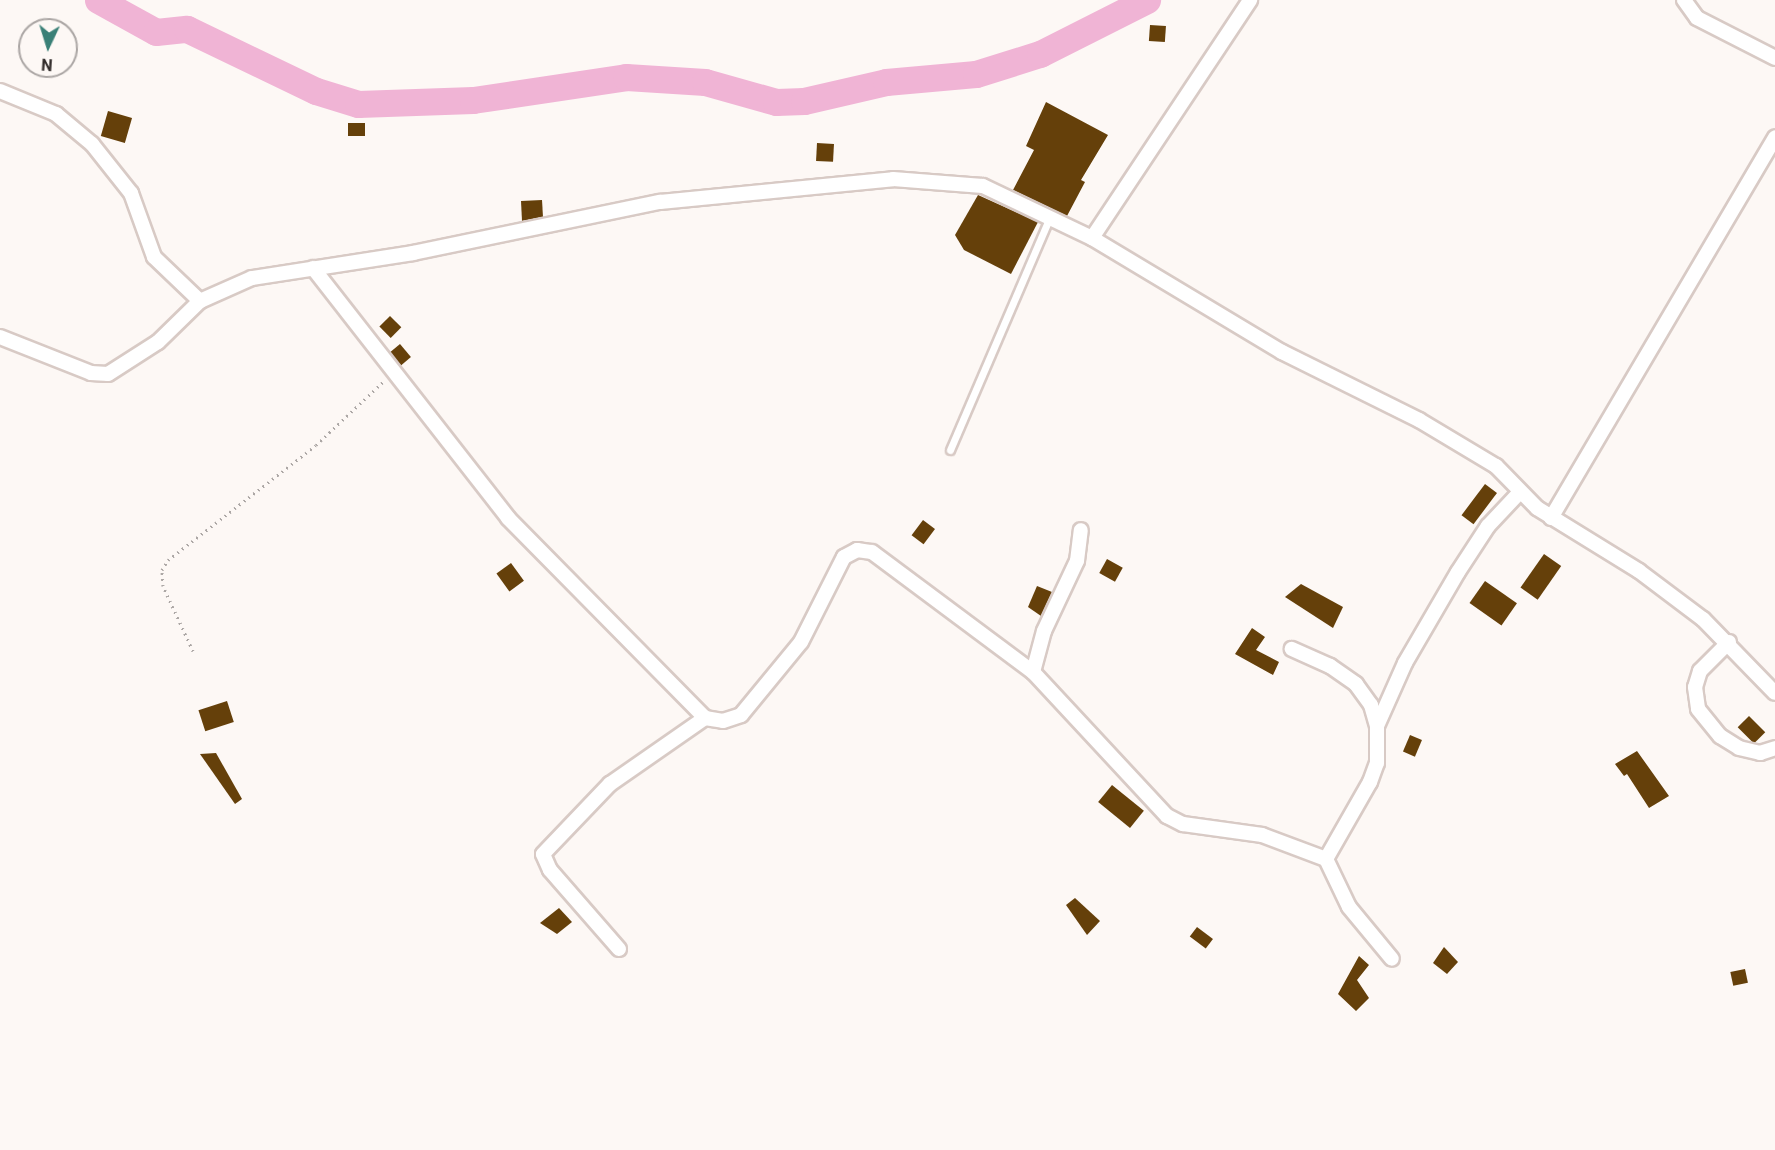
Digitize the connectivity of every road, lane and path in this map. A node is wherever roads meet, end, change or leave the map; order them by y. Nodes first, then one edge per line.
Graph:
1 (1250, 0) edge
2 (1684, 0) edge
3 (1775, 58) edge
4 (0, 91) edge
5 (1775, 137) edge
6 (1050, 217) junction
7 (1092, 238) junction
8 (313, 268) junction
9 (200, 301) junction
10 (0, 337) edge
11 (394, 370) junction
12 (950, 450) dead end
13 (1519, 493) junction
14 (1551, 518) junction
15 (1081, 530) dead end
16 (1729, 642) junction
17 (1292, 650) dead end
18 (193, 651) dead end
19 (1033, 672) junction
20 (1775, 693) edge
21 (705, 718) junction
22 (1377, 726) junction
23 (1775, 748) edge
24 (1326, 859) junction
25 (619, 949) dead end
26 (1392, 959) dead end

1 - 7 street
2 - 3 street
4 - 9 street
5 - 14 street
6 - 7 street
6 - 8 street
6 - 12 lane
7 - 13 street
8 - 9 street
8 - 11 street
9 - 10 street
11 - 18 path
11 - 21 street
13 - 14 street
13 - 22 street
14 - 16 street
15 - 19 street
16 - 20 street
16 - 23 street
17 - 22 street
19 - 21 street
19 - 24 street
21 - 25 street
22 - 24 street
24 - 26 street

